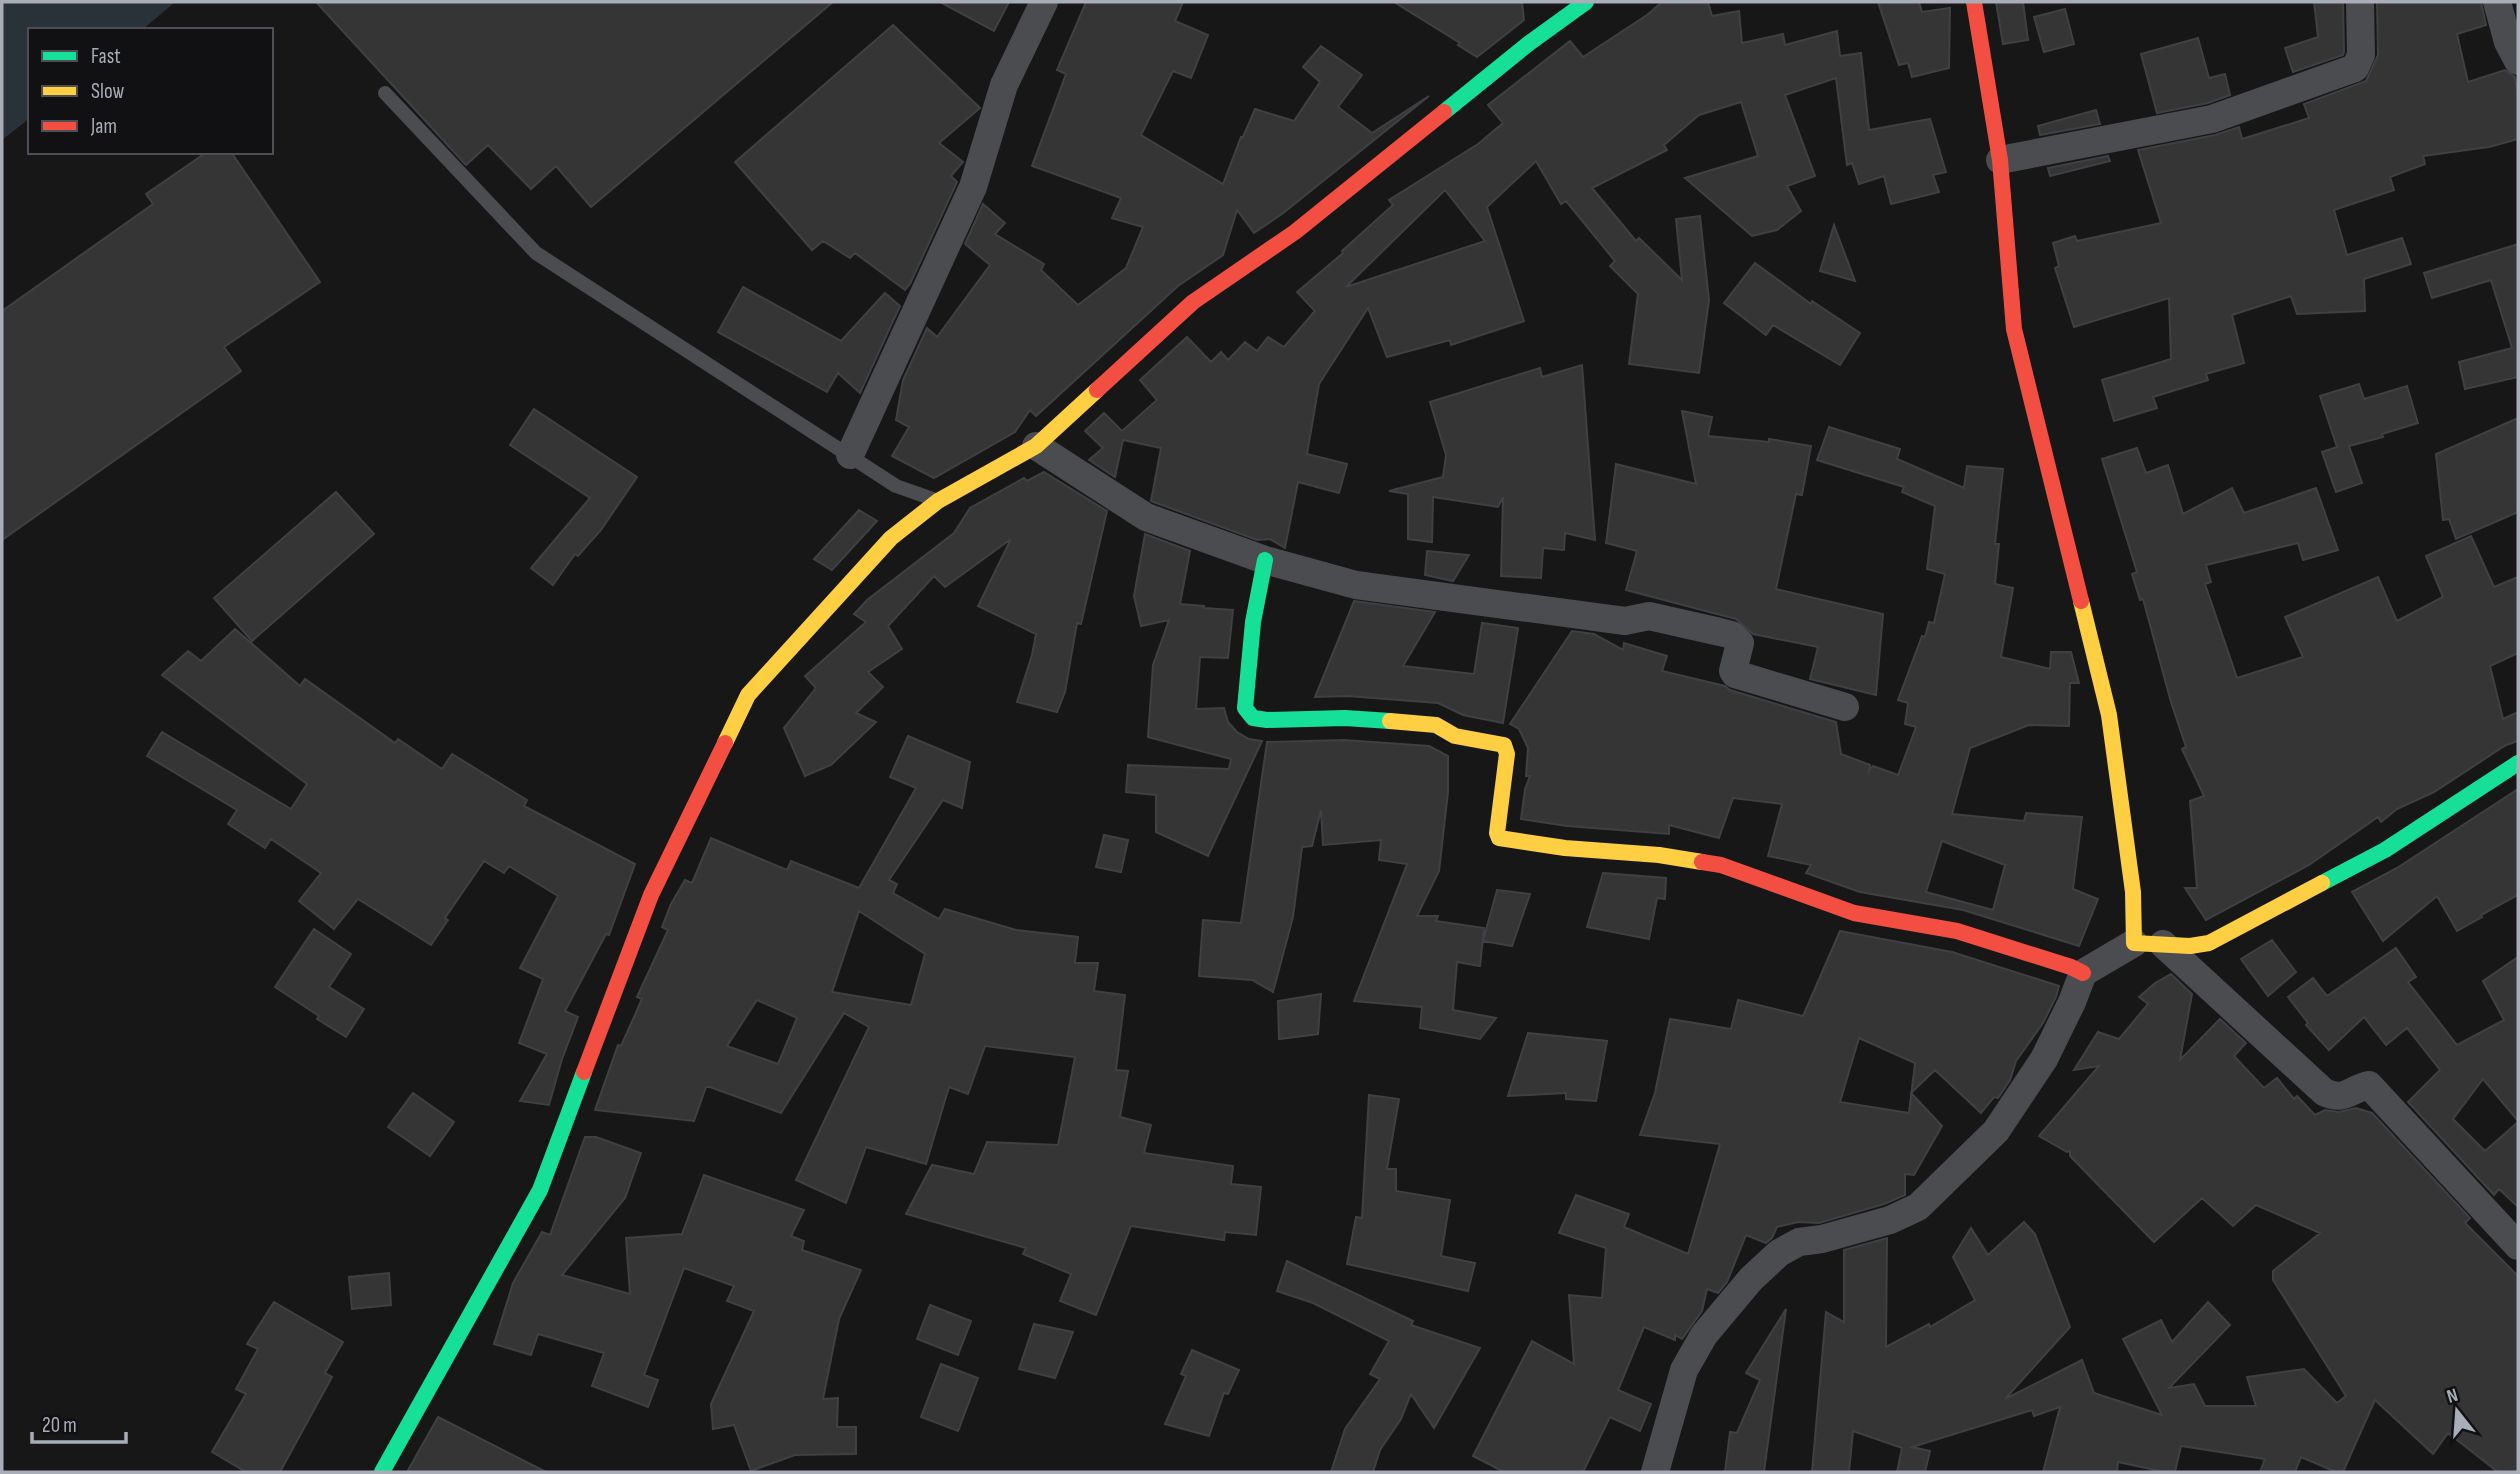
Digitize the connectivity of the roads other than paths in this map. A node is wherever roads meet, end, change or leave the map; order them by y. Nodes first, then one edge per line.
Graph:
1 (1044, 2) edge
2 (1586, 2) edge
3 (1974, 2) edge
4 (2360, 2) edge
5 (2497, 2) edge
6 (2518, 61) edge
7 (384, 93) dead end
8 (2000, 160) junction
9 (1036, 446) junction
10 (850, 455) junction
11 (938, 501) junction
12 (1265, 560) junction
13 (1845, 707) dead end
14 (2518, 763) edge
15 (2134, 943) junction
16 (2163, 944) junction
17 (2083, 973) junction
18 (2518, 1246) edge
19 (382, 1472) edge
20 (1655, 1472) edge

1 - 10 street
2 - 9 street
3 - 8 street
4 - 8 street
5 - 6 street
7 - 10 lane
8 - 15 street
9 - 11 street
9 - 12 street
10 - 11 lane
11 - 19 street
12 - 13 street
12 - 17 street
14 - 16 street
15 - 16 street
15 - 17 street
16 - 18 street
17 - 20 street

